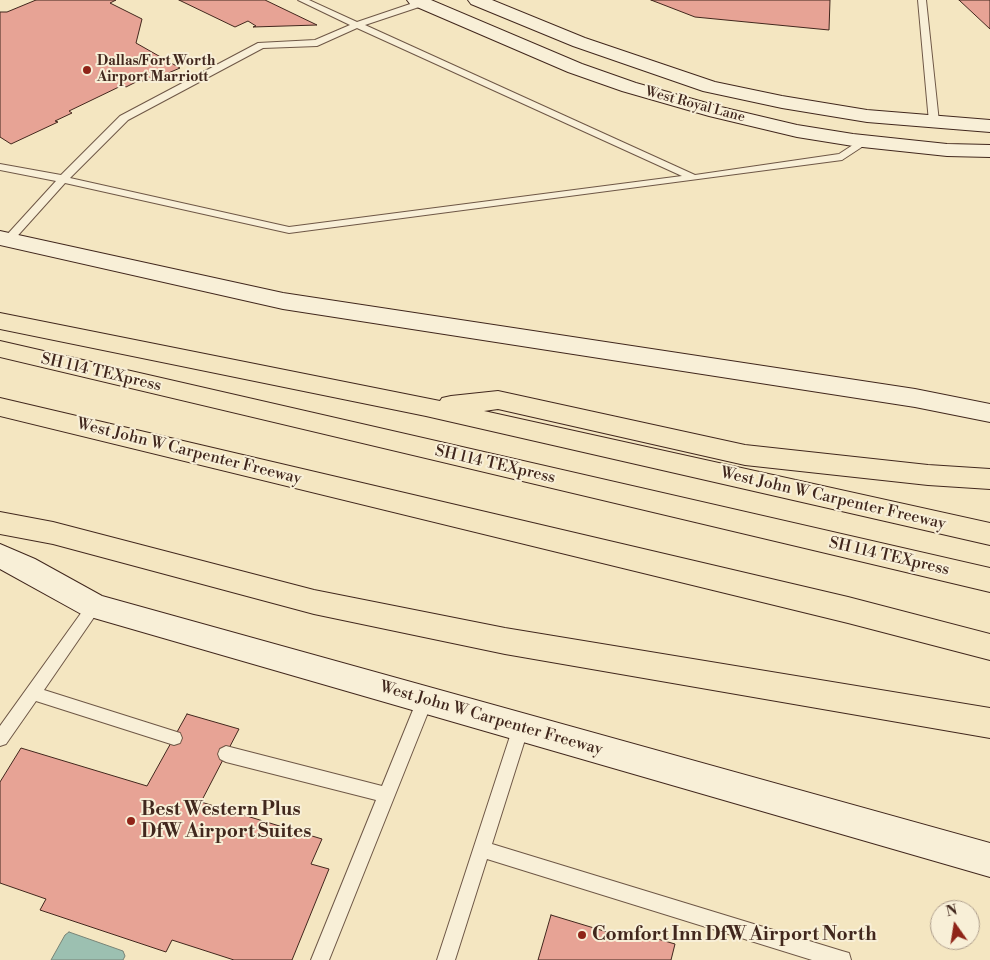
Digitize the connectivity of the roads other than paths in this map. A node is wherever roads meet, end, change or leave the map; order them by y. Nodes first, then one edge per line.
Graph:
1 (302, 0) edge
2 (477, 0) edge
3 (922, 0) edge
4 (422, 1) edge
5 (357, 25) junction
6 (867, 116) junction
7 (934, 122) junction
8 (990, 126) edge
9 (866, 141) junction
10 (990, 151) edge
11 (0, 167) edge
12 (694, 178) junction
13 (63, 179) junction
14 (4, 239) edge
15 (0, 321) edge
16 (0, 349) edge
17 (0, 407) edge
18 (426, 407) junction
19 (990, 413) edge
20 (990, 479) edge
21 (0, 523) edge
22 (990, 534) edge
23 (0, 556) edge
24 (990, 580) edge
25 (94, 606) junction
26 (990, 647) edge
27 (32, 693) junction
28 (425, 700) junction
29 (990, 723) edge
30 (521, 727) junction
31 (174, 738) dead end
32 (0, 739) edge
33 (226, 754) dead end
34 (387, 794) junction
35 (482, 849) junction
36 (990, 860) edge
37 (320, 960) edge
38 (446, 960) edge
39 (842, 960) edge

1 - 5 lane
2 - 6 main road, West Royal Lane
3 - 7 lane
4 - 5 lane
4 - 9 main road, West Royal Lane
5 - 12 lane
5 - 13 lane
6 - 7 main road, West Royal Lane
6 - 9 main road
7 - 8 main road, West Royal Lane
9 - 10 main road, West Royal Lane
9 - 12 lane
11 - 13 lane
12 - 13 lane
13 - 14 lane
14 - 19 main road
15 - 18 highway, West John W Carpenter Freeway
16 - 24 highway, SH 114 TEXpress
17 - 26 highway, West John W Carpenter Freeway
18 - 20 highway
18 - 22 highway, West John W Carpenter Freeway
21 - 29 highway
23 - 25 main road, West John W Carpenter Freeway
25 - 27 lane
25 - 28 main road, West John W Carpenter Freeway
27 - 31 lane
27 - 32 lane
28 - 30 main road, West John W Carpenter Freeway
28 - 34 lane
30 - 35 lane
30 - 36 main road, West John W Carpenter Freeway
33 - 34 lane
34 - 37 lane
35 - 38 lane
35 - 39 lane

